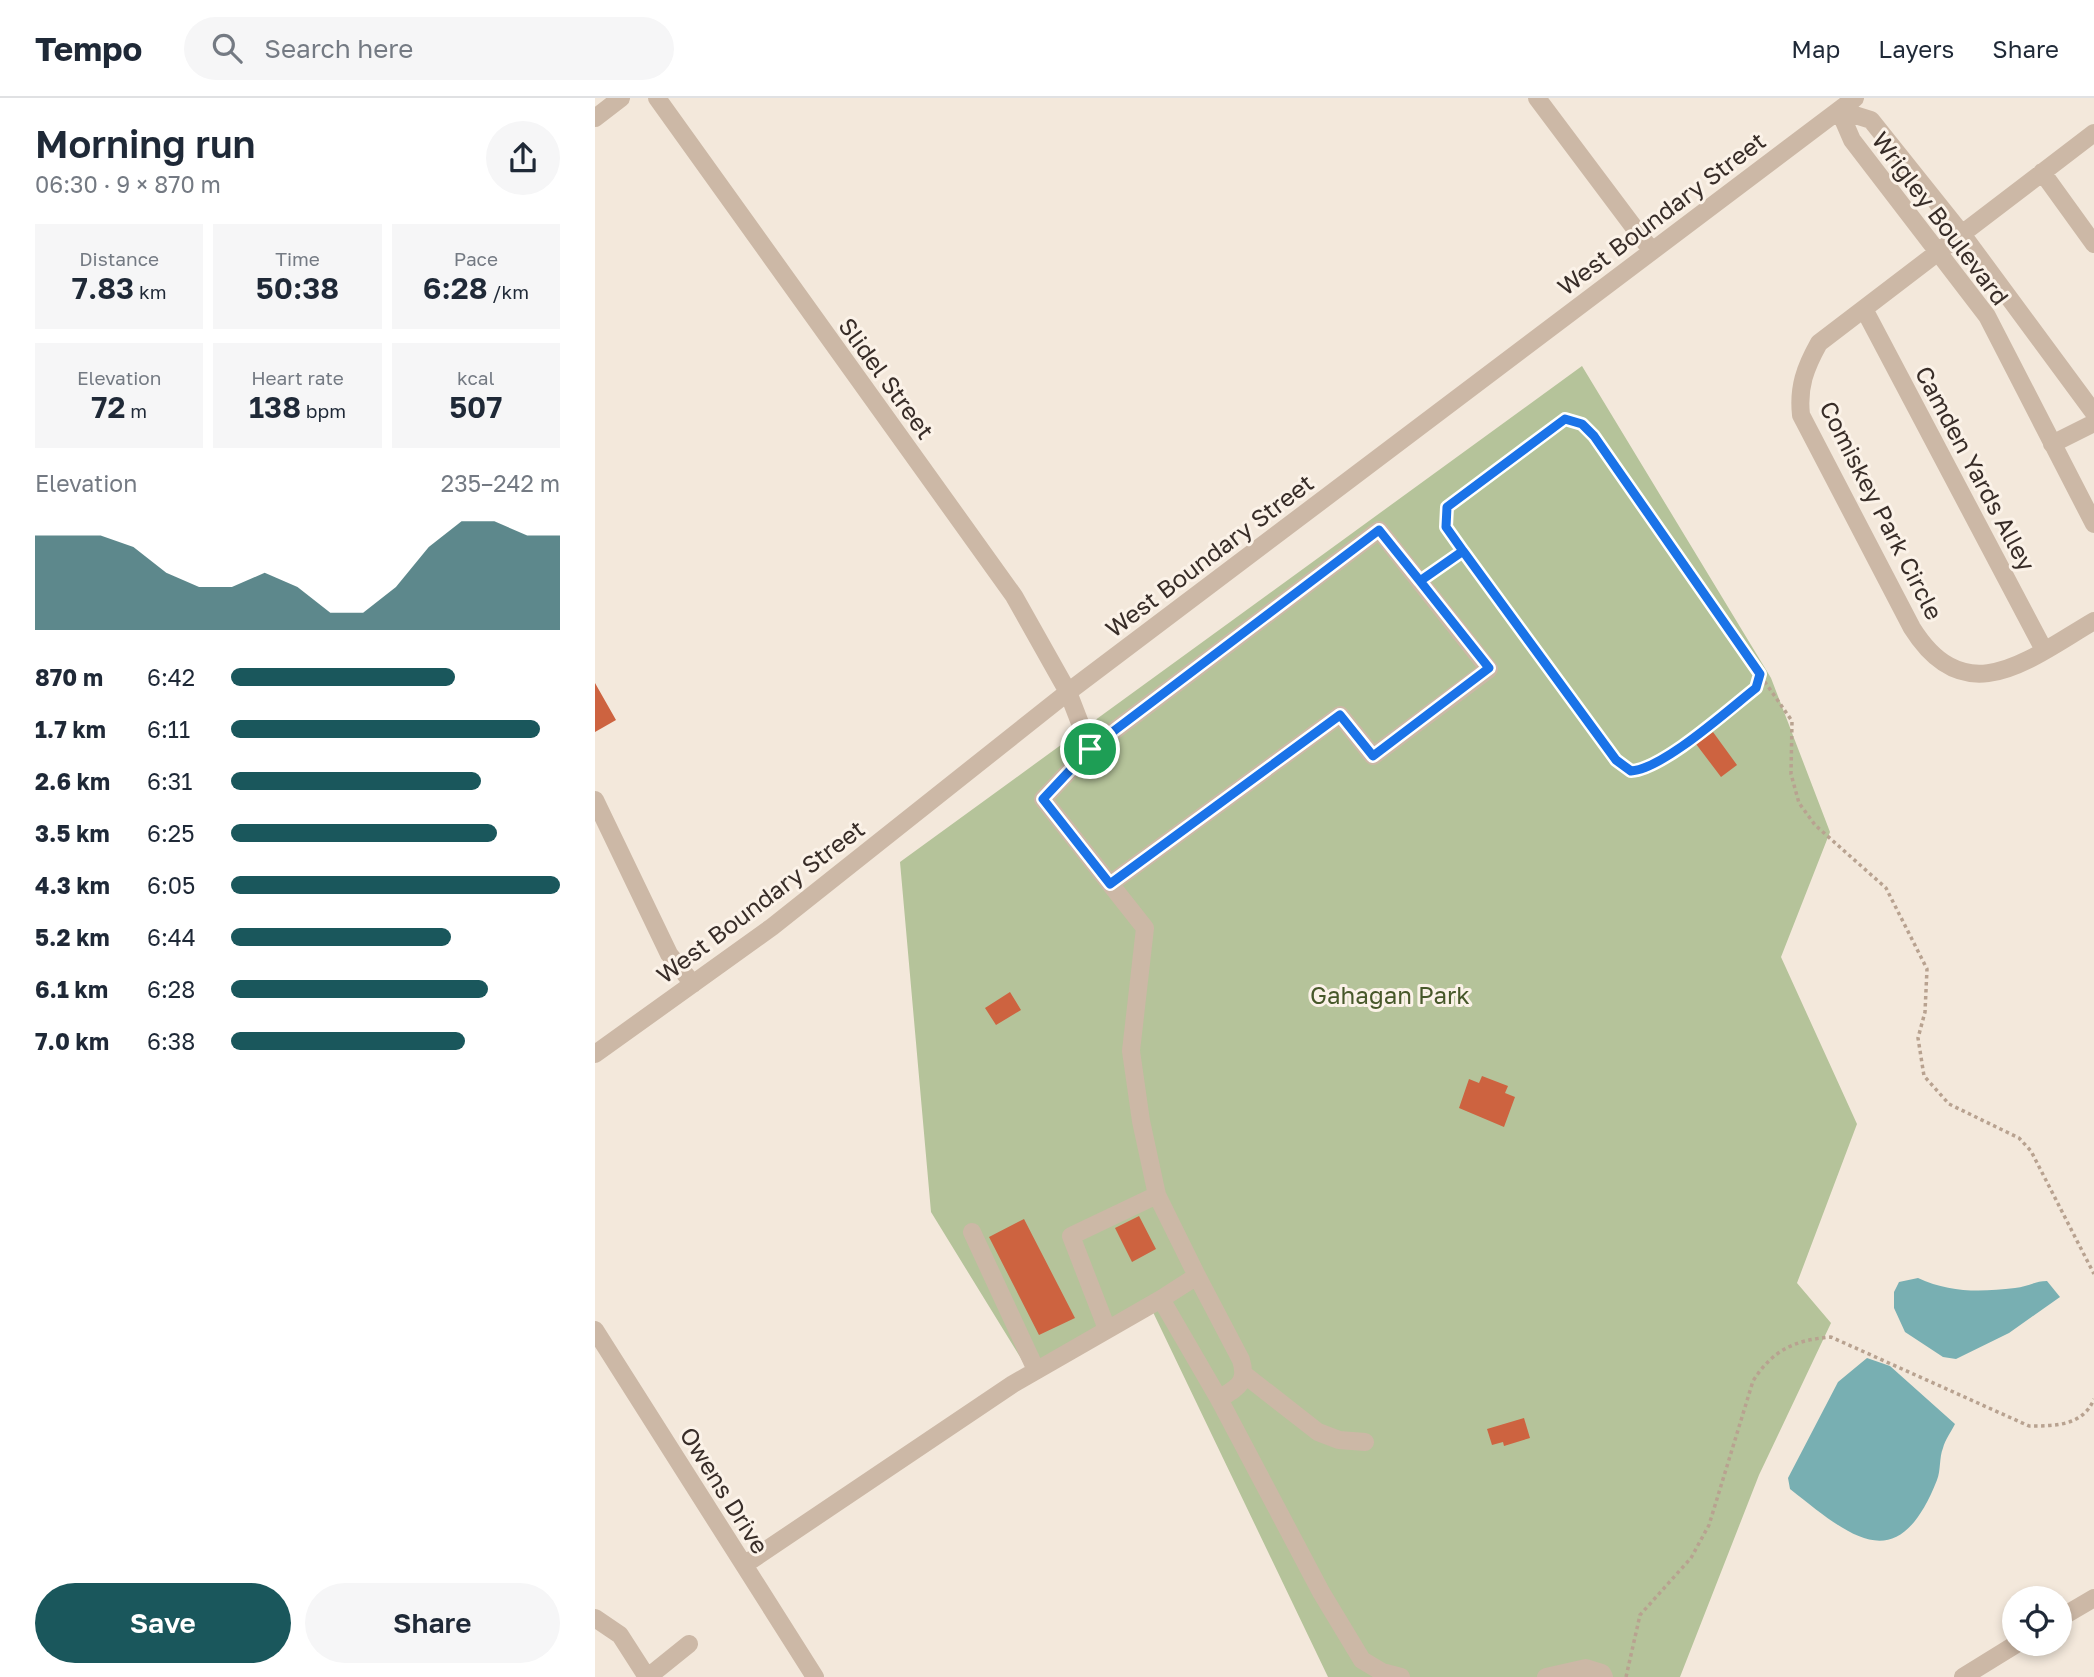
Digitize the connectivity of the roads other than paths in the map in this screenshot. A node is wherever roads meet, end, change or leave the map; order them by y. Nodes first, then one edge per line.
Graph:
1 (621, 98) edge
2 (657, 98) edge
3 (1537, 98) edge
4 (1855, 98) edge
5 (1839, 110) junction
6 (595, 117) edge
7 (2094, 132) edge
8 (2042, 172) junction
9 (1962, 234) junction
10 (2094, 244) edge
11 (1651, 250) junction
12 (1940, 252) junction
13 (1864, 309) junction
14 (2094, 412) edge
15 (2094, 423) edge
16 (2052, 444) junction
17 (2094, 524) edge
18 (2094, 621) edge
19 (2045, 650) junction
20 (1067, 692) junction
21 (1090, 749) junction
22 (595, 800) edge
23 (1110, 884) junction
24 (693, 984) junction
25 (595, 1054) edge
26 (1157, 1195) junction
27 (972, 1232) dead end
28 (1197, 1276) junction
29 (1161, 1299) junction
30 (1107, 1329) junction
31 (595, 1330) edge
32 (1036, 1370) junction
33 (1245, 1375) junction
34 (1219, 1399) junction
35 (1365, 1442) dead end
36 (744, 1565) junction
37 (2094, 1598) edge
38 (2072, 1611) edge
39 (595, 1618) edge
40 (689, 1644) dead end
41 (2002, 1653) edge
42 (1383, 1675) edge
43 (647, 1677) edge
44 (814, 1677) edge
45 (1401, 1677) edge
46 (1546, 1677) edge
47 (1604, 1677) edge
48 (1963, 1677) edge

1 - 6 street
2 - 20 street, Slidel Street
3 - 11 street
4 - 5 street, West Boundary Street
5 - 9 street, Wrigley Boulevard
5 - 11 street, West Boundary Street
5 - 12 street, Wrigley Boulevard
7 - 8 street, Comiskey Park Circle
8 - 9 street, Comiskey Park Circle
8 - 10 street
9 - 12 street, Comiskey Park Circle
9 - 14 street, Wrigley Boulevard
11 - 20 street, West Boundary Street
12 - 13 street, Comiskey Park Circle
12 - 16 street, Wrigley Boulevard
13 - 19 street, Camden Yards Alley
13 - 19 street, Comiskey Park Circle
15 - 16 street
16 - 17 street, Wrigley Boulevard
18 - 19 street, Comiskey Park Circle
20 - 21 street, Slidel Street
20 - 24 street, West Boundary Street
21 - 23 street
21 - 23 street
22 - 24 street
23 - 26 street
24 - 25 street, West Boundary Street
26 - 28 street
26 - 30 street
27 - 32 street
28 - 29 street
28 - 33 street
29 - 30 street
29 - 34 street
30 - 32 street
31 - 36 street, Owens Drive
32 - 36 street
33 - 34 street
33 - 35 street
34 - 42 street
36 - 44 street, Owens Drive
37 - 38 street
39 - 43 street
40 - 43 street
41 - 48 street
42 - 45 street
46 - 47 street

